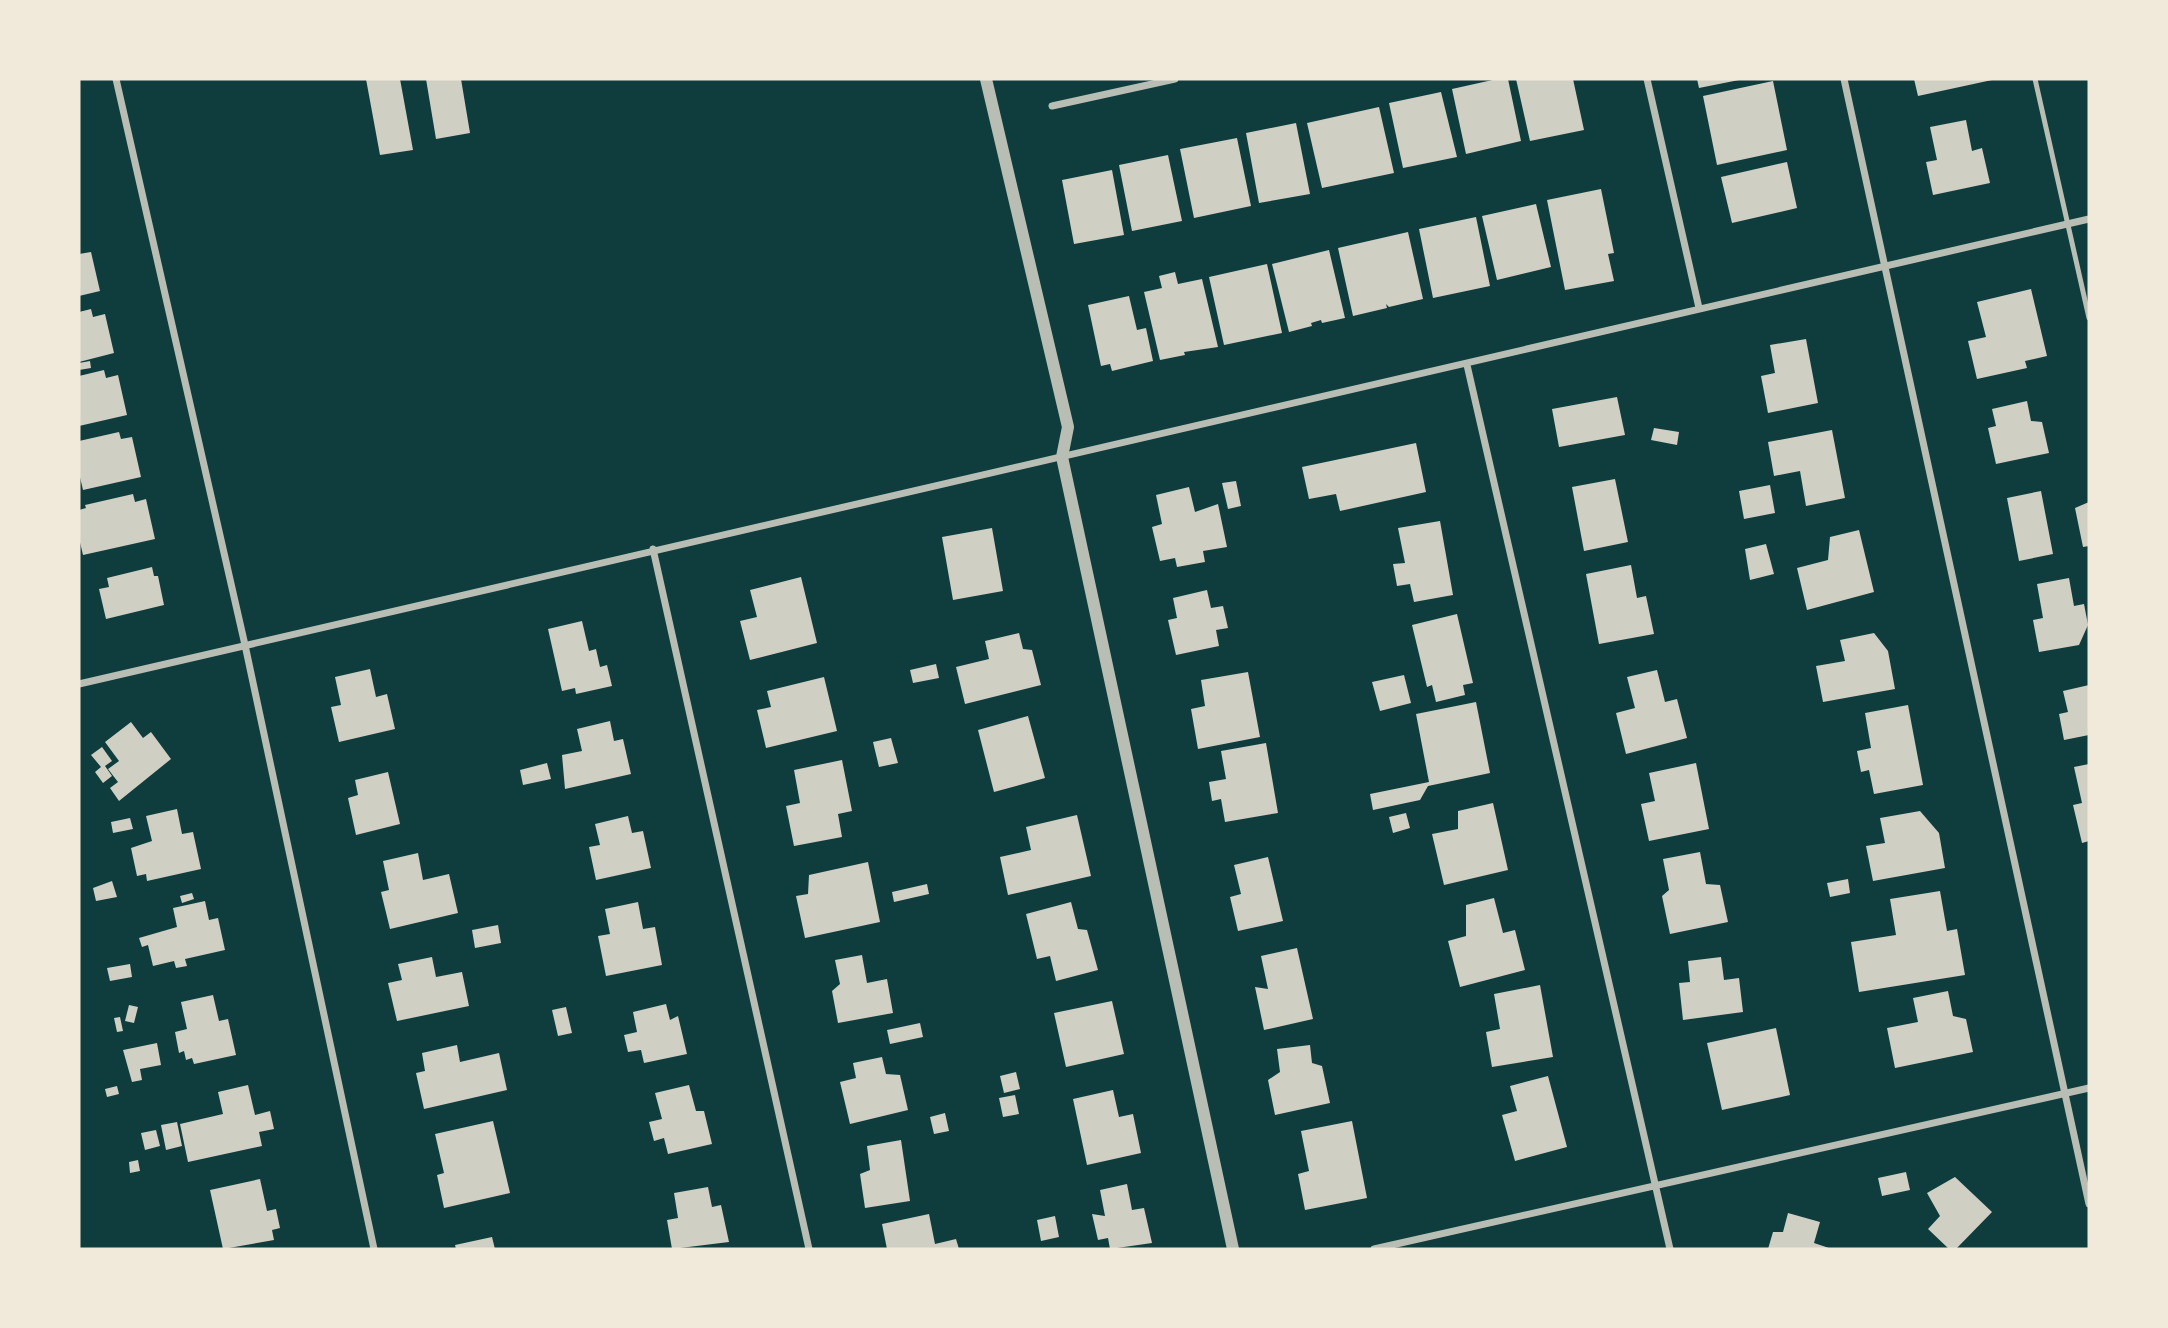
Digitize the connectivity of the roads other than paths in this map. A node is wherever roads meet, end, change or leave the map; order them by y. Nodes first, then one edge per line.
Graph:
1 (116, 79) edge
2 (986, 79) edge
3 (1175, 79) edge
4 (1647, 79) edge
5 (1844, 79) edge
6 (2035, 79) edge
7 (1052, 106) dead end
8 (2089, 219) edge
9 (2069, 223) junction
10 (1882, 264) junction
11 (1699, 308) junction
12 (2089, 317) edge
13 (1467, 365) junction
14 (1062, 457) junction
15 (653, 549) junction
16 (245, 645) junction
17 (79, 684) edge
18 (2089, 1088) edge
19 (2065, 1094) junction
20 (1656, 1185) junction
21 (2089, 1204) edge
22 (374, 1249) edge
23 (809, 1249) edge
24 (1233, 1249) edge
25 (1374, 1249) edge
26 (1670, 1249) edge

1 - 16 street
2 - 14 street
3 - 7 street
4 - 11 street
5 - 10 street
6 - 9 lane
8 - 9 street
9 - 10 street
9 - 12 lane
10 - 11 street
10 - 19 street
11 - 13 street
13 - 14 street
13 - 20 street
14 - 15 street
14 - 24 street
15 - 16 street
15 - 23 street
16 - 17 street
16 - 22 street
18 - 19 street
19 - 20 street
19 - 21 street
20 - 25 street
20 - 26 street

